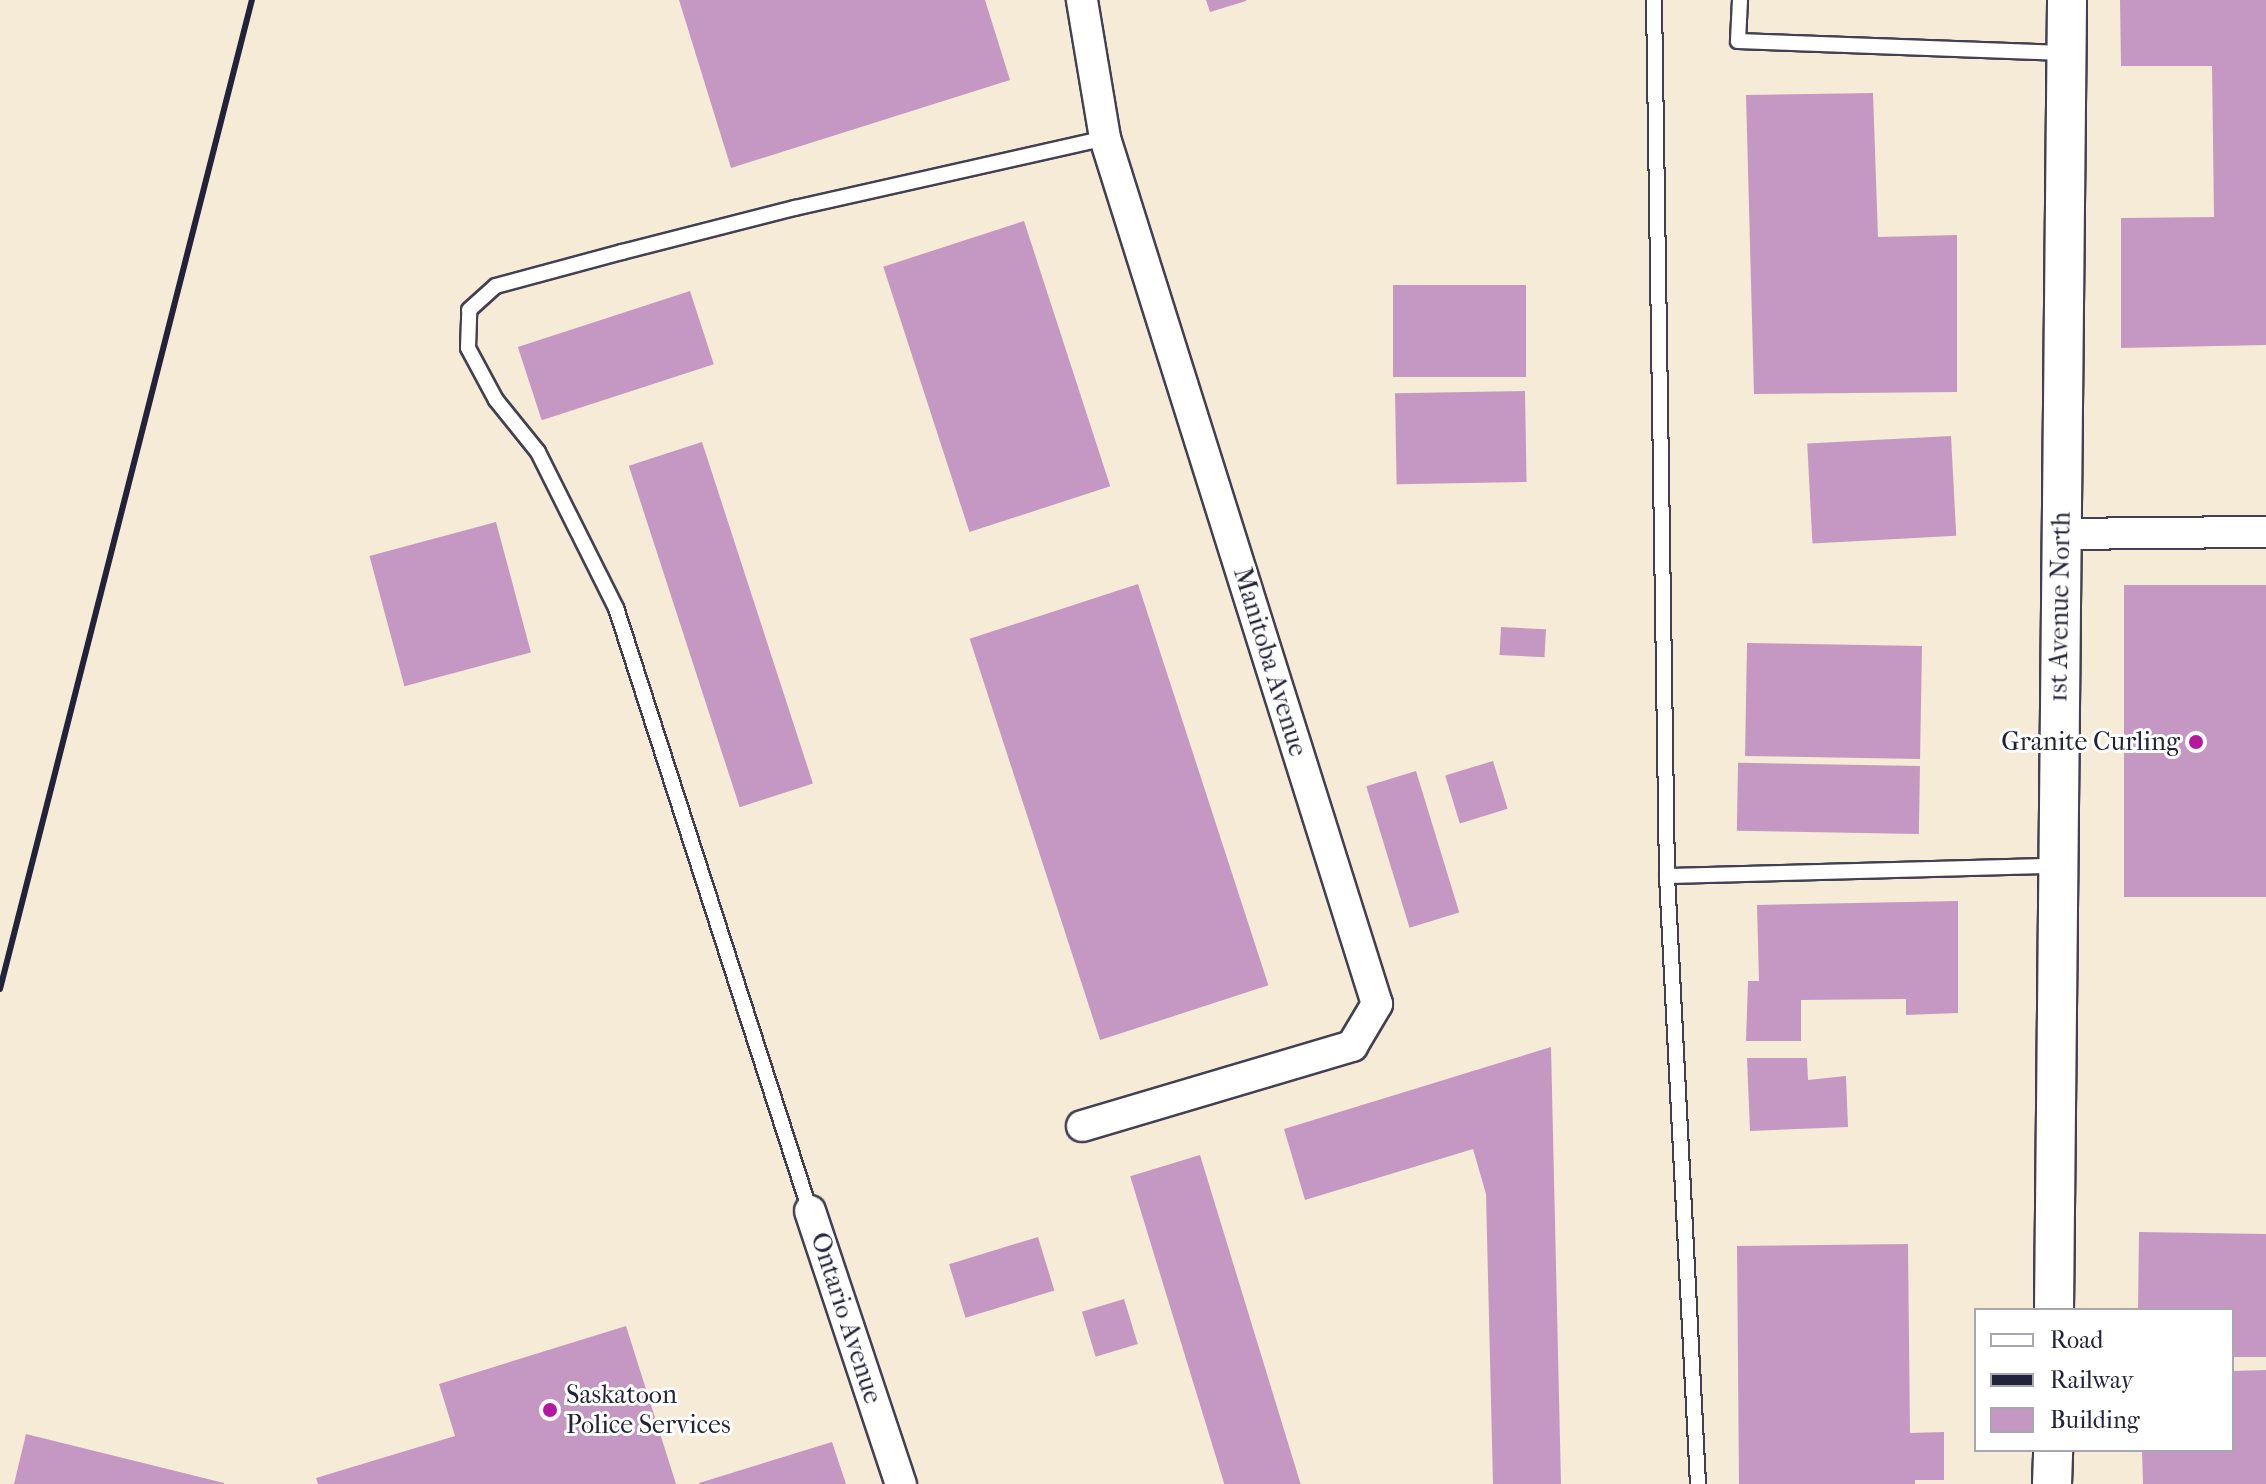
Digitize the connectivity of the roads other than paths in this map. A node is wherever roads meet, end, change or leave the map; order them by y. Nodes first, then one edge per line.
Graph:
1 (1082, 0) edge
2 (1654, 0) edge
3 (1740, 0) edge
4 (2067, 0) edge
5 (2067, 53) junction
6 (1105, 138) junction
7 (2266, 532) edge
8 (2061, 534) junction
9 (2058, 866) junction
10 (1667, 876) junction
11 (1082, 1126) dead end
12 (810, 1211) joint
13 (2054, 1308) edge
14 (2053, 1452) edge
15 (901, 1484) edge
16 (1698, 1484) edge
17 (2052, 1484) edge

1 - 6 street, Manitoba Avenue
2 - 10 lane
3 - 5 lane
4 - 5 street, 1st Avenue North
5 - 8 street, 1st Avenue North
6 - 11 street, Manitoba Avenue
6 - 12 lane, Ontario Avenue
7 - 8 street
8 - 9 street, 1st Avenue North
9 - 10 lane
9 - 13 street, 1st Avenue North
10 - 16 lane
12 - 15 street, Ontario Avenue
14 - 17 street

